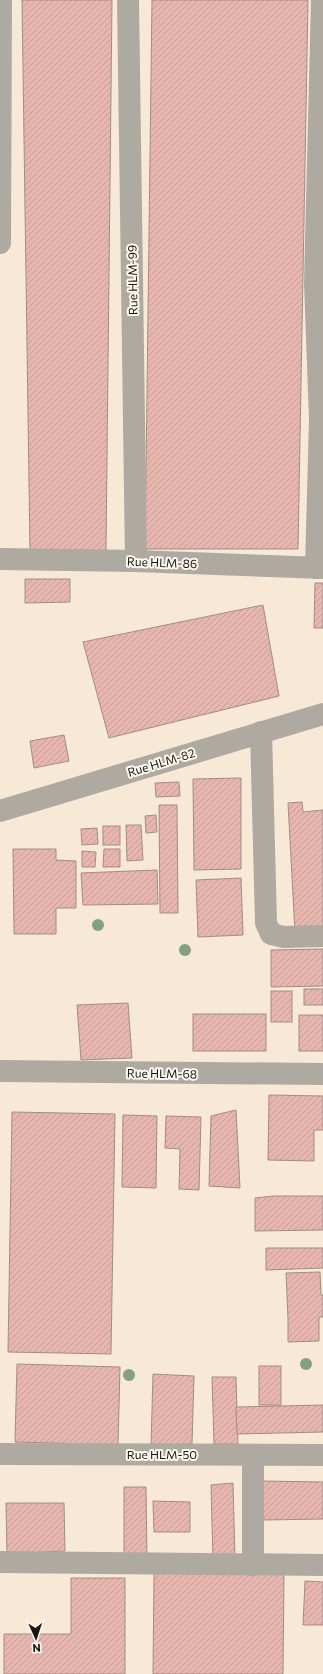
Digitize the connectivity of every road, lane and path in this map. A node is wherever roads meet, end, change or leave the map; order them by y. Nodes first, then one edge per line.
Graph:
1 (1, 0) edge
2 (128, 0) edge
3 (322, 0) edge
4 (0, 243) edge
5 (319, 284) edge
6 (322, 419) edge
7 (0, 559) edge
8 (136, 561) junction
9 (320, 568) edge
10 (323, 714) edge
11 (261, 732) junction
12 (0, 811) edge
13 (323, 936) edge
14 (0, 1071) edge
15 (323, 1074) edge
16 (0, 1454) edge
17 (253, 1455) junction
18 (323, 1455) edge
19 (0, 1562) edge
20 (253, 1565) junction
21 (323, 1565) edge

1 - 4 street
2 - 8 street, Rue HLM-99
3 - 5 street
5 - 6 street
6 - 9 street
7 - 8 street, Rue HLM-86
8 - 9 street, Rue HLM-86
10 - 11 street, Rue HLM-82
11 - 12 street, Rue HLM-82
11 - 13 street
14 - 15 street, Rue HLM-68
16 - 17 street, Rue HLM-50
17 - 18 street, Rue HLM-50
17 - 20 street
19 - 20 street
20 - 21 street

